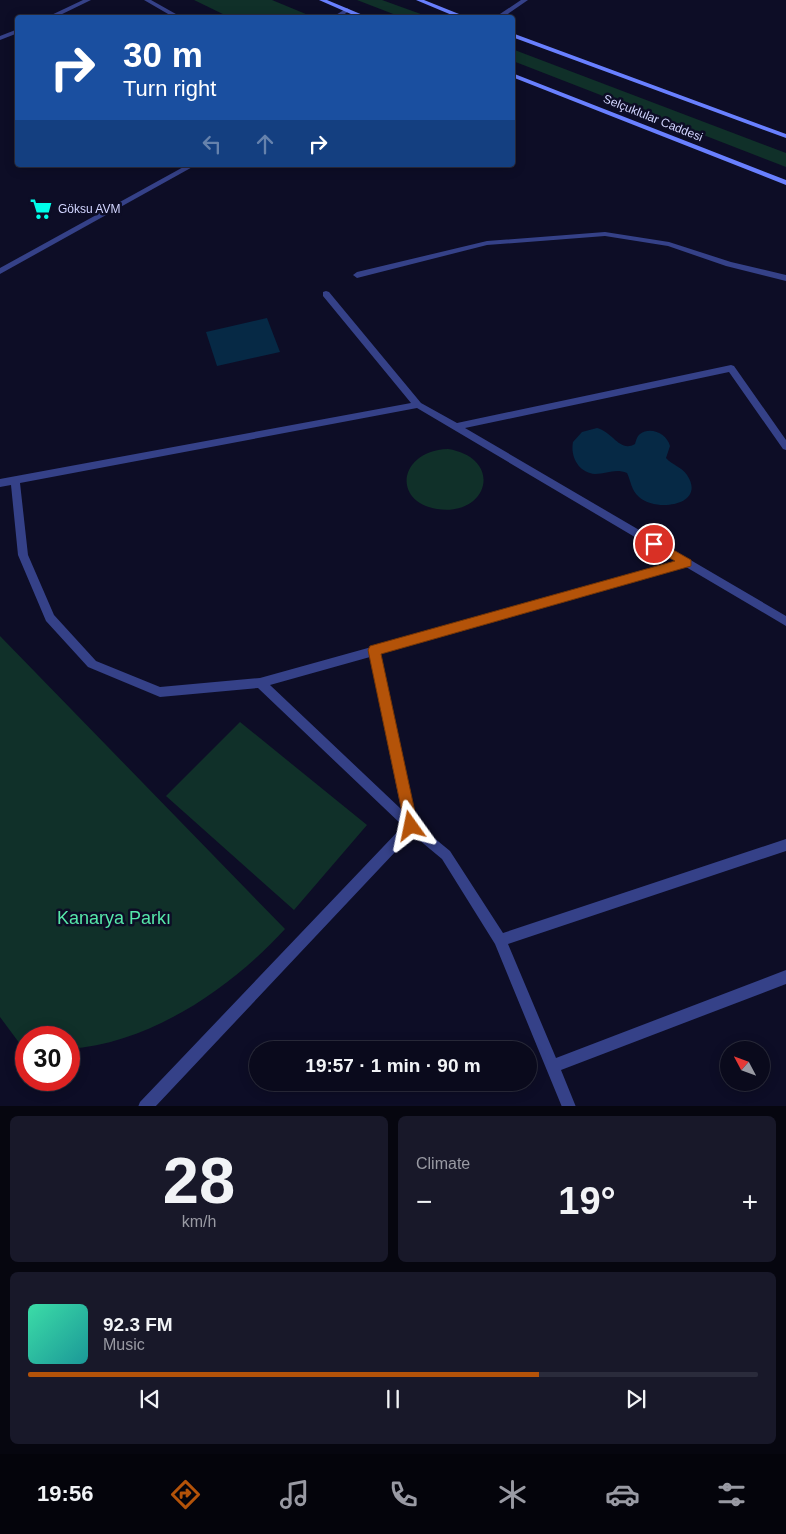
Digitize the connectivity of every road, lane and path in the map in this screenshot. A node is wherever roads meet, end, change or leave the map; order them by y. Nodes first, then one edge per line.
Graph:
1 (88, 0) edge
2 (146, 0) edge
3 (322, 0) edge
4 (419, 0) edge
5 (525, 0) edge
6 (348, 10) junction
7 (55, 15) edge
8 (174, 15) edge
9 (339, 15) edge
10 (359, 15) edge
11 (458, 15) edge
12 (502, 15) edge
13 (15, 32) edge
14 (515, 36) edge
15 (0, 38) edge
16 (515, 76) edge
17 (786, 136) edge
18 (188, 167) edge
19 (786, 183) edge
20 (0, 271) edge
21 (357, 275) dead end
22 (786, 278) edge
23 (326, 294) dead end
24 (418, 405) junction
25 (456, 427) junction
26 (786, 448) edge
27 (15, 480) junction
28 (0, 482) edge
29 (687, 563) junction
30 (786, 621) edge
31 (374, 650) junction
32 (260, 683) junction
33 (411, 826) junction
34 (786, 845) edge
35 (500, 940) junction
36 (786, 977) edge
37 (553, 1066) junction
38 (146, 1106) edge
39 (569, 1106) edge

1 - 7 street
2 - 8 street
3 - 6 main road
4 - 11 main road
5 - 12 street
6 - 9 street
6 - 10 main road
13 - 15 street
14 - 17 main road, Selçuklular Caddesi
16 - 19 main road, Selçuklular Caddesi
18 - 20 street
21 - 22 street
23 - 24 street
24 - 25 street
24 - 27 street
25 - 26 street
25 - 29 street
27 - 28 street
27 - 32 street
29 - 30 street
29 - 31 street
31 - 32 street
31 - 33 street
32 - 33 street
33 - 35 street
33 - 38 street
34 - 35 street
35 - 37 street
36 - 37 street
37 - 39 street

